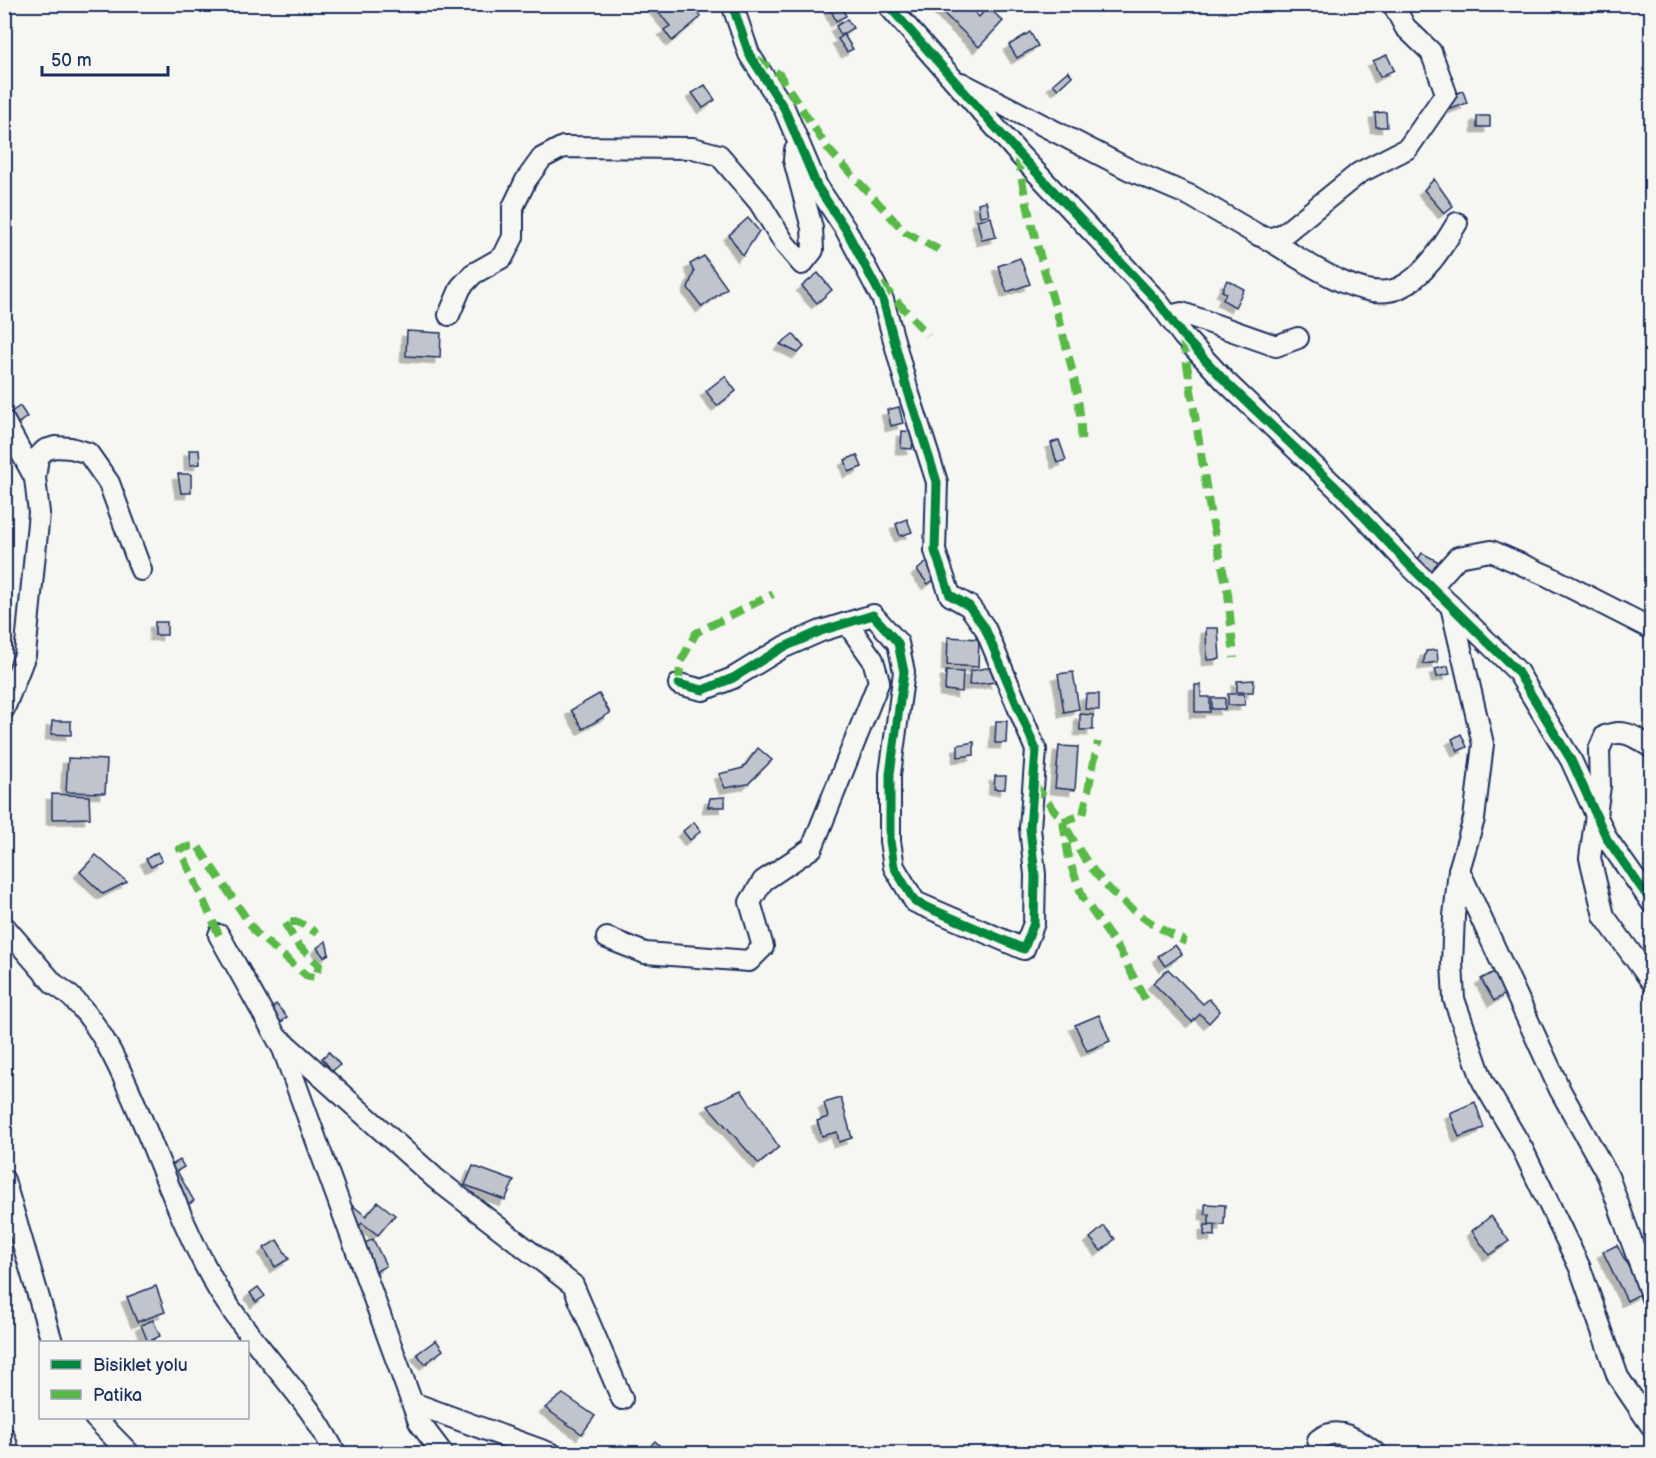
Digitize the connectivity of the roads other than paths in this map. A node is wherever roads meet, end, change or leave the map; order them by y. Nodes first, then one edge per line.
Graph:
1 (732, 4) edge
2 (887, 4) edge
3 (1393, 4) edge
4 (950, 78) junction
5 (797, 138) junction
6 (1457, 223) dead end
7 (1267, 239) junction
8 (449, 315) dead end
9 (1169, 316) junction
10 (1298, 338) dead end
11 (4, 421) edge
12 (35, 478) junction
13 (141, 570) dead end
14 (1432, 586) junction
15 (1451, 606) junction
16 (847, 623) junction
17 (1652, 629) edge
18 (679, 684) dead end
19 (4, 709) edge
20 (1652, 748) edge
21 (1597, 818) junction
22 (1460, 870) junction
23 (1652, 903) edge
24 (4, 926) edge
25 (219, 935) dead end
26 (607, 938) dead end
27 (1652, 982) edge
28 (274, 1033) junction
29 (4, 1180) edge
30 (1652, 1298) edge
31 (52, 1341) edge
32 (622, 1399) dead end
33 (413, 1403) junction
34 (96, 1419) edge
35 (1652, 1426) edge
36 (4, 1437) edge
37 (1318, 1440) dead end
38 (10, 1454) edge
39 (130, 1454) edge
40 (336, 1454) edge
41 (443, 1454) edge
42 (552, 1454) edge
43 (1377, 1454) edge

1 - 5 street
2 - 4 street
3 - 7 street
4 - 7 street
4 - 9 street
5 - 8 street
5 - 16 street
6 - 7 street
9 - 10 street
9 - 14 street
11 - 12 street
12 - 13 street
12 - 19 street
14 - 15 street
14 - 17 street
15 - 21 street
15 - 22 street
16 - 18 street
16 - 26 street
20 - 21 street
21 - 23 street
21 - 27 street
22 - 30 street
22 - 35 street
24 - 40 street
25 - 28 street
28 - 32 street
28 - 33 street
29 - 31 street
33 - 41 street
33 - 42 street
34 - 39 street
36 - 38 street
37 - 43 street

